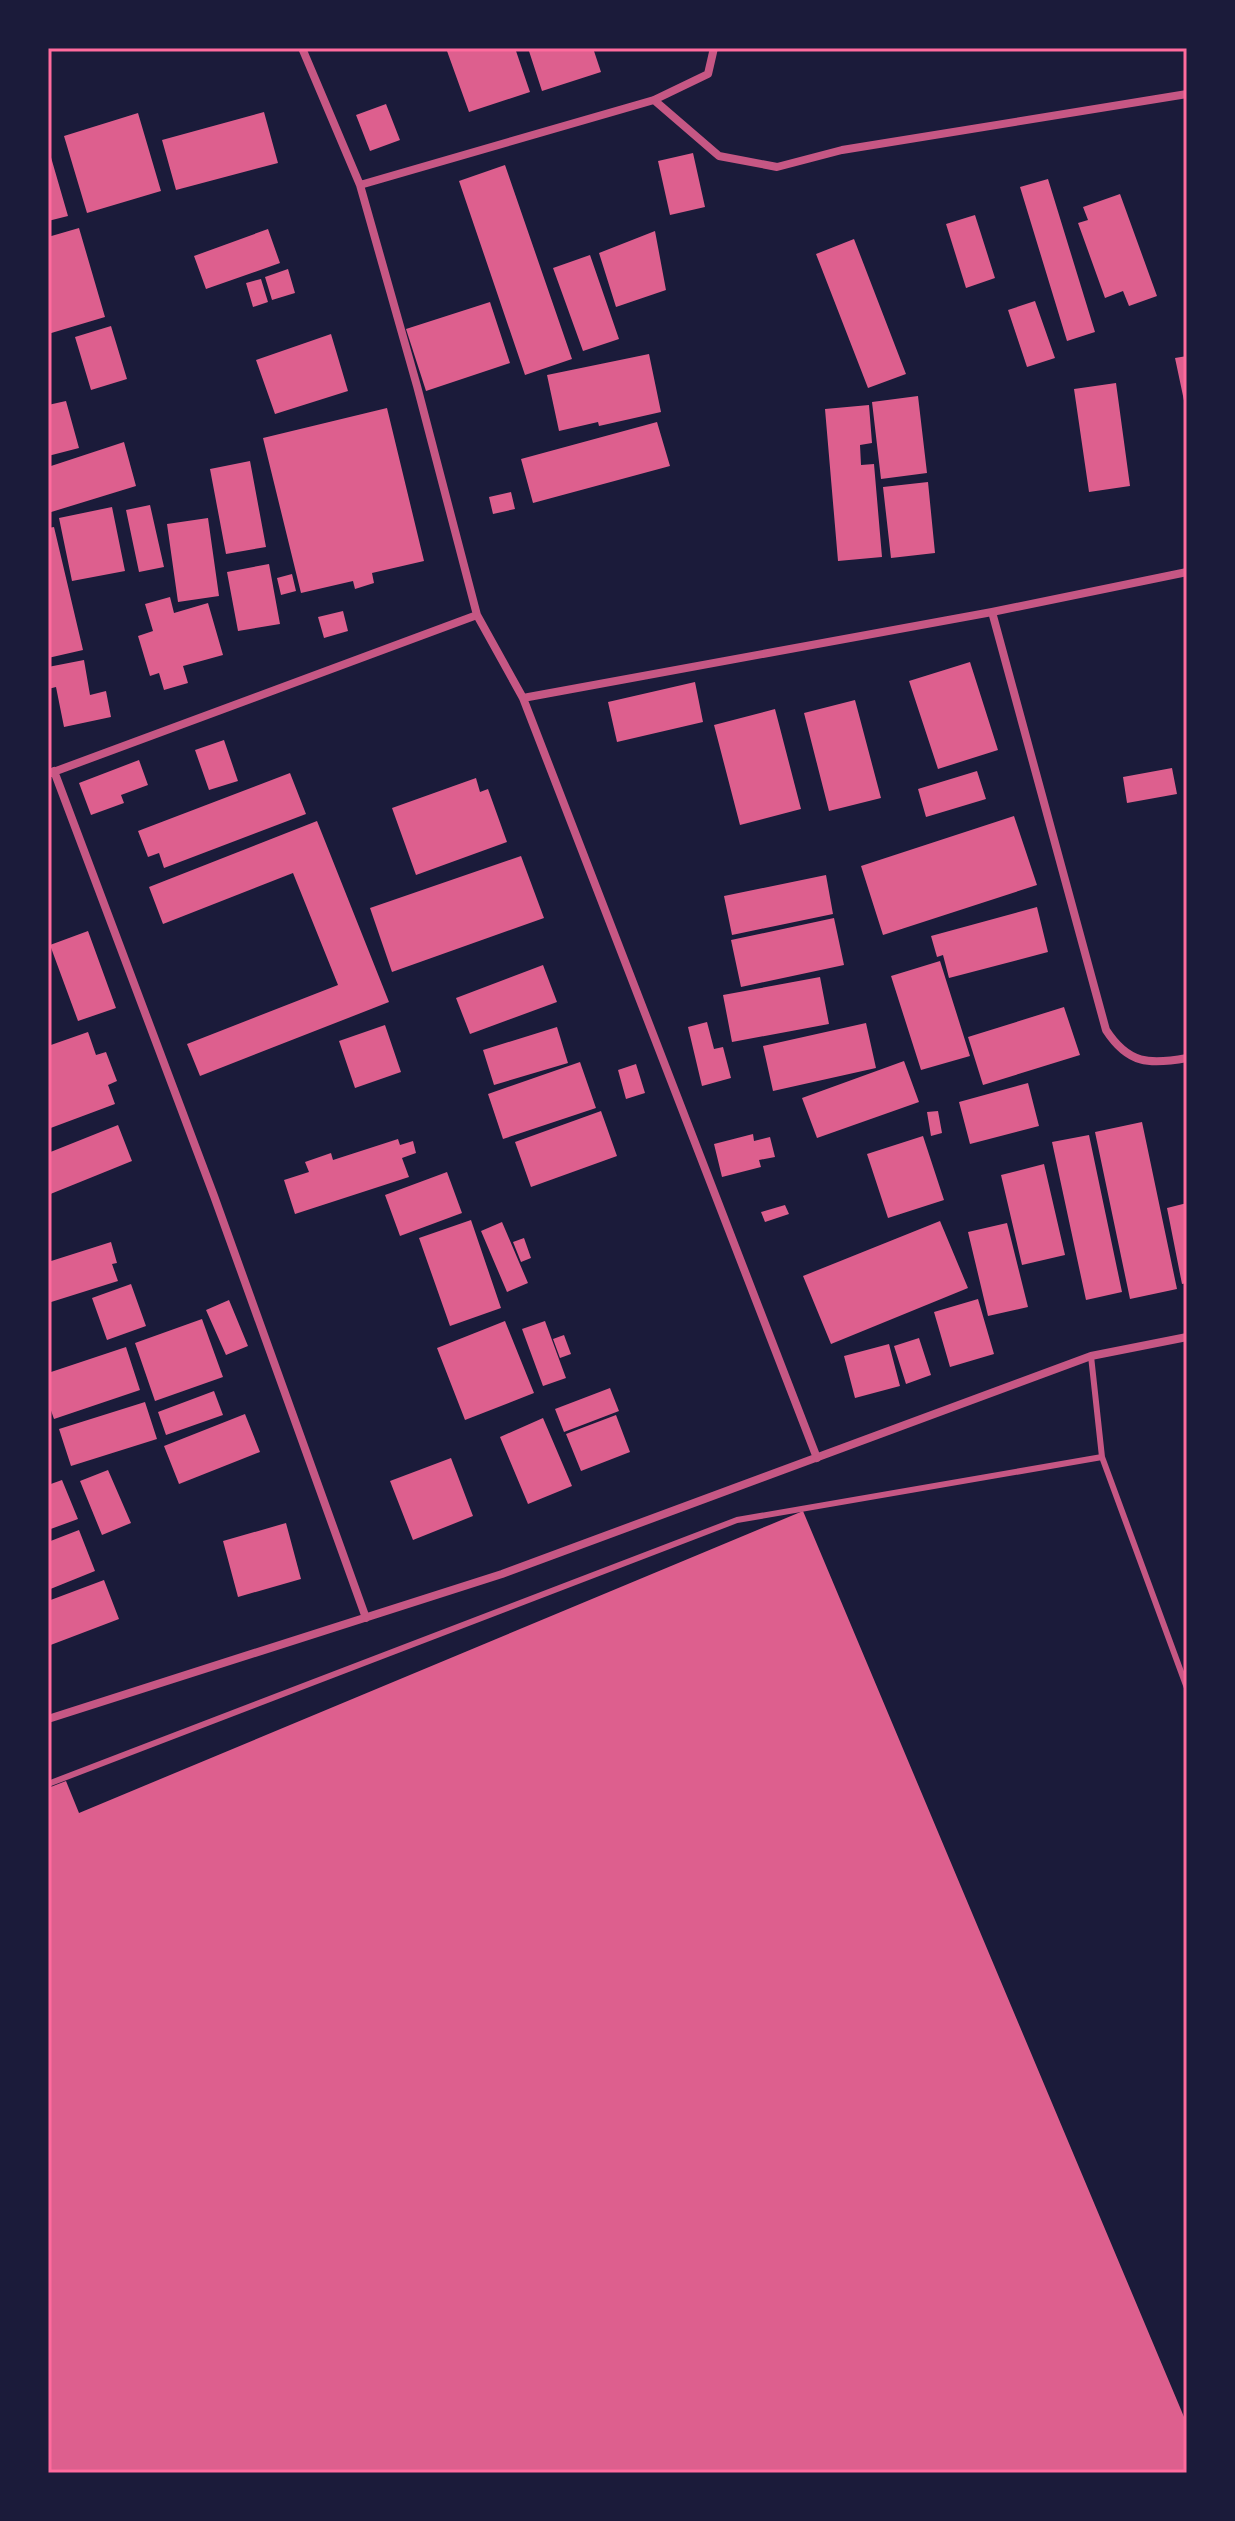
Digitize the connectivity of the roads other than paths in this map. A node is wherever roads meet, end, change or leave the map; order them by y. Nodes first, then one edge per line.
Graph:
1 (302, 48) edge
2 (714, 48) edge
3 (1187, 94) edge
4 (654, 100) junction
5 (360, 185) junction
6 (1187, 572) edge
7 (992, 612) junction
8 (477, 615) junction
9 (523, 698) junction
10 (51, 772) edge
11 (1187, 1058) edge
12 (1187, 1337) edge
13 (1091, 1356) junction
14 (1102, 1457) junction
15 (817, 1458) junction
16 (366, 1618) junction
17 (1187, 1688) edge
18 (48, 1719) edge
19 (48, 1784) edge

1 - 5 street
2 - 4 street
3 - 4 street
4 - 5 street
5 - 8 street
6 - 7 street
7 - 9 street
7 - 11 street
8 - 9 street
8 - 10 street
9 - 15 street
10 - 16 street
12 - 13 street
13 - 14 lane
13 - 15 street
14 - 17 lane
14 - 19 lane
15 - 16 street
16 - 18 street

